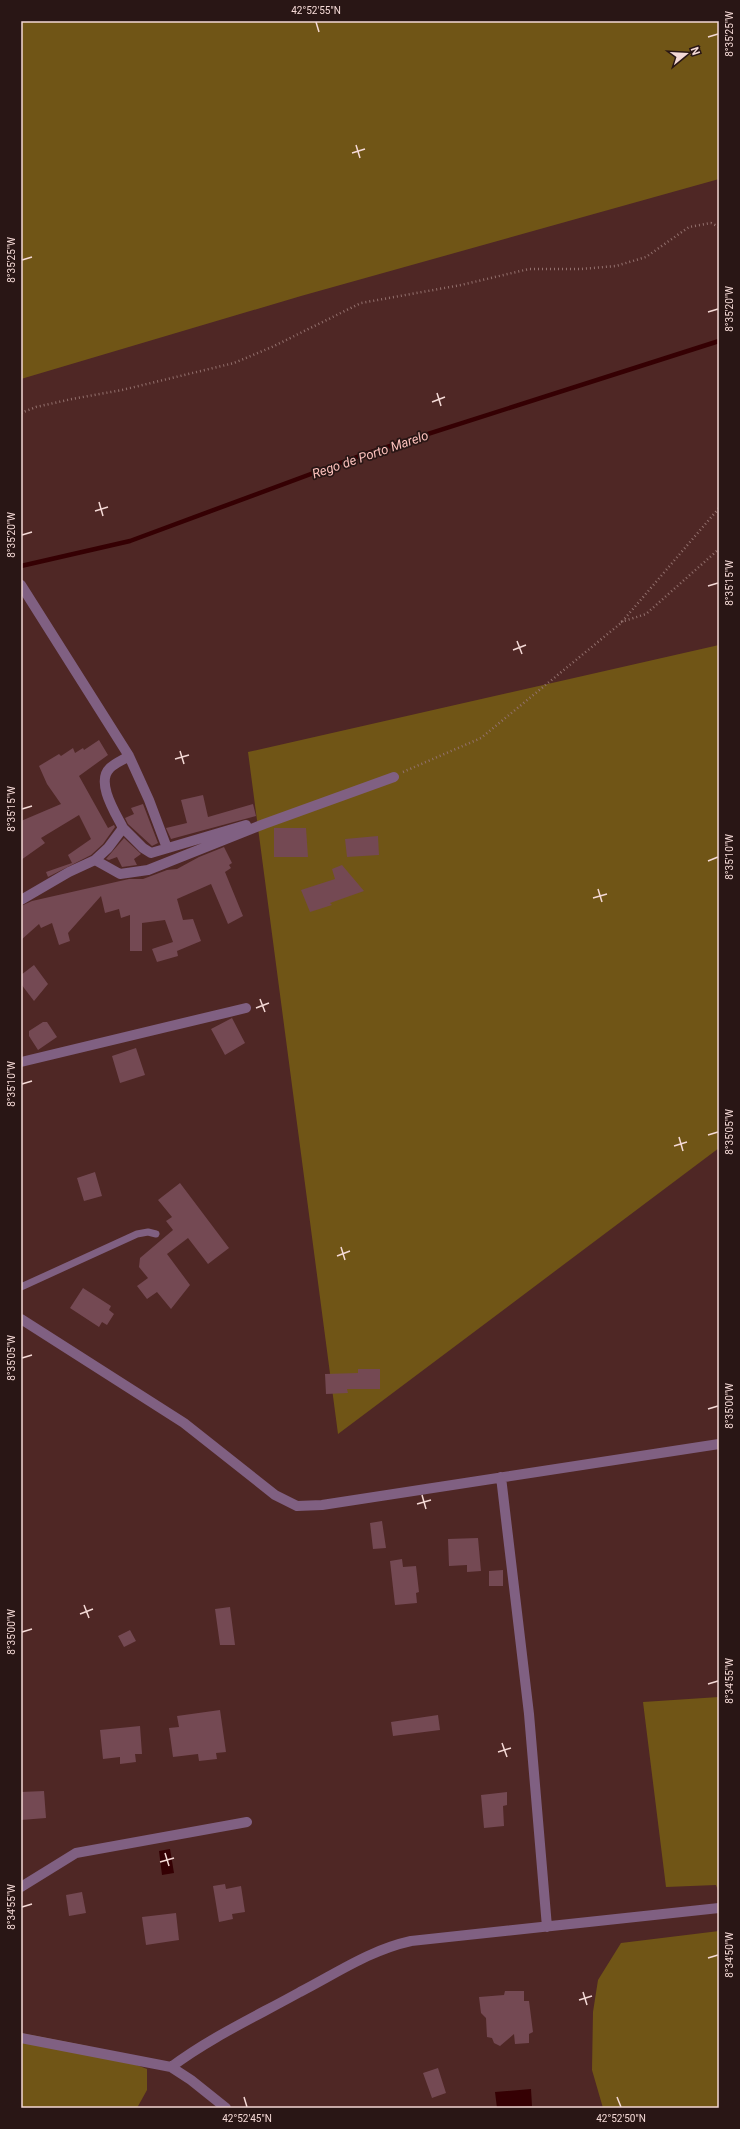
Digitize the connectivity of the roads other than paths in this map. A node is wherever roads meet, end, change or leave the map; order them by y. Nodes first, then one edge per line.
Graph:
1 (21, 585) edge
2 (129, 756) junction
3 (394, 777) road end
4 (264, 824) junction
5 (123, 828) junction
6 (167, 848) junction
7 (95, 860) junction
8 (21, 900) edge
9 (246, 1008) dead end
10 (21, 1062) edge
11 (156, 1234) dead end
12 (21, 1287) edge
13 (21, 1320) edge
14 (719, 1444) edge
15 (501, 1477) junction
16 (246, 1822) dead end
17 (21, 1888) edge
18 (719, 1908) edge
19 (547, 1926) junction
20 (21, 2038) edge
21 (171, 2067) junction
22 (226, 2108) edge

1 - 2 street
2 - 5 street
2 - 6 street
3 - 4 street
4 - 6 street
4 - 7 street
5 - 6 street
5 - 7 street
7 - 8 street
9 - 10 street
11 - 12 lane
13 - 15 street
14 - 15 street
15 - 19 street
16 - 17 street
18 - 19 street
19 - 21 street
20 - 21 street
21 - 22 street

